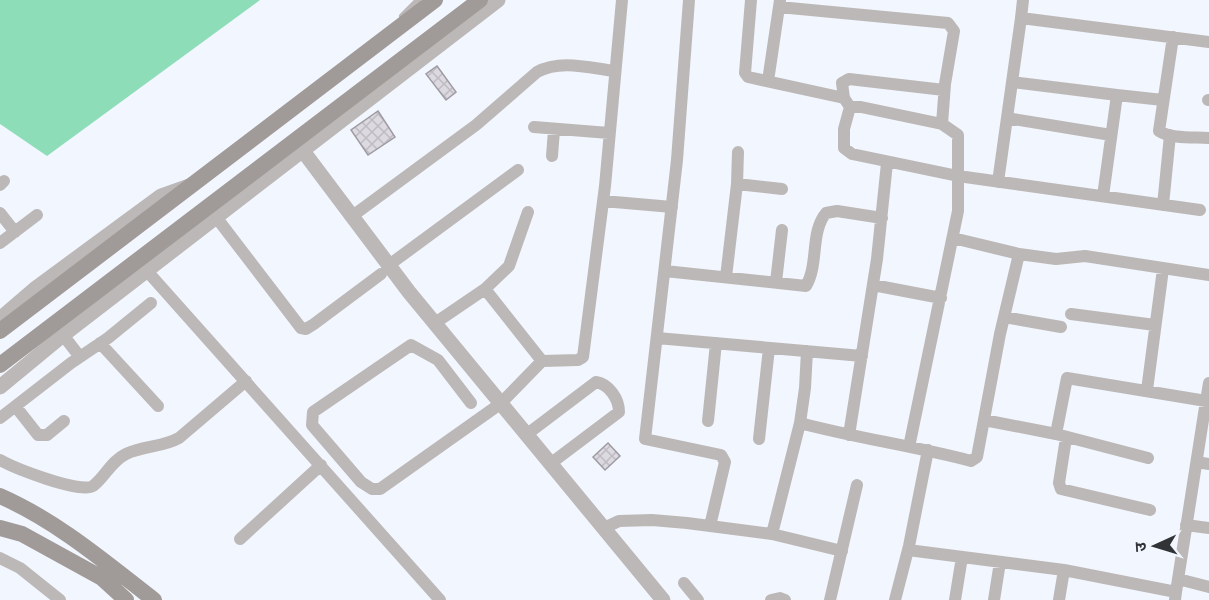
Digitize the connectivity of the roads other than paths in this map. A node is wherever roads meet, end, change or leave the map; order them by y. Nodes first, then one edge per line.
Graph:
1 (418, 0) edge
2 (435, 0) edge
3 (480, 0) edge
4 (498, 0) edge
5 (622, 0) edge
6 (689, 0) edge
7 (751, 0) edge
8 (1023, 0) edge
9 (779, 4) edge
10 (1021, 18) junction
11 (1173, 38) junction
12 (1209, 42) edge
13 (377, 43) junction
14 (615, 71) junction
15 (768, 81) junction
16 (1012, 82) junction
17 (944, 90) junction
18 (1116, 95) junction
19 (1163, 100) junction
20 (847, 103) junction
21 (1007, 118) junction
22 (942, 124) junction
23 (534, 128) dead end
24 (554, 130) junction
25 (609, 133) junction
26 (1111, 135) junction
27 (1170, 135) junction
28 (1208, 138) edge
29 (299, 146) junction
30 (738, 152) dead end
31 (552, 156) dead end
32 (887, 163) junction
33 (518, 170) dead end
34 (958, 176) junction
35 (998, 182) junction
36 (737, 184) junction
37 (189, 186) junction
38 (782, 189) dead end
39 (1103, 196) junction
40 (603, 201) junction
41 (1163, 205) junction
42 (672, 207) junction
43 (1200, 210) dead end
44 (528, 212) dead end
45 (0, 213) edge
46 (37, 214) dead end
47 (216, 217) junction
48 (351, 217) junction
49 (882, 218) junction
50 (782, 230) dead end
51 (15, 232) junction
52 (953, 238) junction
53 (0, 243) edge
54 (1019, 254) junction
55 (1162, 269) junction
56 (385, 270) junction
57 (147, 271) junction
58 (665, 271) junction
59 (1209, 275) edge
60 (726, 277) junction
61 (776, 282) junction
62 (873, 285) junction
63 (485, 289) junction
64 (941, 297) junction
65 (151, 303) dead end
66 (1071, 314) dead end
67 (1004, 316) junction
68 (0, 319) edge
69 (435, 323) junction
70 (1155, 325) junction
71 (1061, 327) dead end
72 (0, 331) edge
73 (63, 335) junction
74 (657, 338) junction
75 (100, 343) junction
76 (716, 343) junction
77 (768, 348) junction
78 (807, 351) junction
79 (862, 356) junction
80 (80, 357) junction
81 (542, 361) junction
82 (0, 364) edge
83 (246, 381) junction
84 (1209, 383) edge
85 (0, 387) edge
86 (1147, 390) junction
87 (1208, 401) edge
88 (471, 403) dead end
89 (500, 404) junction
90 (158, 406) dead end
91 (16, 407) junction
92 (0, 418) edge
93 (984, 420) junction
94 (64, 421) dead end
95 (708, 421) dead end
96 (800, 423) junction
97 (526, 435) junction
98 (849, 435) junction
99 (1061, 436) junction
100 (759, 439) dead end
101 (909, 447) junction
102 (928, 450) junction
103 (1148, 458) dead end
104 (0, 460) edge
105 (1203, 463) edge
106 (550, 464) junction
107 (321, 465) junction
108 (857, 485) dead end
109 (0, 496) edge
110 (1150, 510) dead end
111 (1186, 525) junction
112 (710, 526) junction
113 (0, 528) edge
114 (604, 528) junction
115 (1209, 528) edge
116 (772, 534) junction
117 (240, 539) dead end
118 (908, 550) junction
119 (842, 551) junction
120 (962, 557) junction
121 (0, 558) edge
122 (1000, 562) junction
123 (1064, 570) junction
124 (684, 583) dead end
125 (1209, 587) edge
126 (1176, 590) edge
127 (768, 598) edge
128 (60, 600) edge
129 (126, 600) edge
130 (154, 600) edge
131 (440, 600) edge
132 (663, 600) edge
133 (698, 600) edge
134 (785, 600) edge
135 (830, 600) edge
136 (895, 600) edge
137 (955, 600) edge
138 (994, 600) edge
139 (1059, 600) edge

1 - 13 lane
2 - 13 main road
3 - 29 main road
4 - 29 street
5 - 14 street
6 - 42 street
7 - 15 street
8 - 10 street
9 - 15 street
9 - 17 street
10 - 11 street
10 - 16 street
11 - 12 street
11 - 19 street
13 - 37 main road
14 - 25 street
14 - 48 street
15 - 20 street
16 - 18 street
16 - 21 street
17 - 20 street
17 - 22 street
18 - 19 street
18 - 26 street
19 - 27 street
20 - 22 street
20 - 32 street
21 - 26 street
21 - 35 street
22 - 34 street
23 - 24 street
24 - 25 street
24 - 31 street
25 - 40 street
26 - 39 street
27 - 28 street
27 - 41 street
29 - 47 street
29 - 48 street
29 - 82 main road
30 - 36 street
32 - 34 street
32 - 49 street
33 - 56 street
34 - 35 street
34 - 52 street
35 - 39 street
36 - 38 street
36 - 60 street
37 - 68 street
37 - 72 main road
39 - 41 street
40 - 42 street
40 - 81 street
41 - 43 street
42 - 58 street
44 - 63 street
45 - 51 street
46 - 51 street
47 - 56 street
47 - 57 street
48 - 56 street
49 - 61 street
49 - 62 street
50 - 61 street
51 - 53 street
52 - 54 street
52 - 64 street
54 - 55 street
54 - 67 street
55 - 59 street
55 - 70 street
56 - 69 street
57 - 73 street
57 - 83 street
58 - 60 street
58 - 74 street
60 - 61 street
62 - 64 street
62 - 79 street
63 - 69 street
63 - 81 street
64 - 101 street
65 - 75 street
66 - 70 street
67 - 71 street
67 - 93 street
69 - 89 street
70 - 86 street
73 - 80 street
73 - 85 street
74 - 76 street
74 - 112 street
75 - 80 street
75 - 90 street
76 - 77 street
76 - 95 street
77 - 78 street
77 - 100 street
78 - 79 street
78 - 96 street
79 - 98 street
80 - 91 street
81 - 89 street
83 - 104 street
83 - 107 street
84 - 87 street
86 - 87 street
86 - 99 street
87 - 105 street
88 - 89 street
89 - 97 street
91 - 92 street
91 - 94 street
93 - 99 street
93 - 102 street
96 - 98 street
96 - 116 street
97 - 106 street
97 - 106 street
98 - 101 street
99 - 103 street
99 - 110 street
101 - 102 street
102 - 118 street
105 - 111 street
106 - 114 street
107 - 117 street
107 - 131 street
108 - 119 street
109 - 130 main road
111 - 115 street
111 - 126 street
112 - 114 street
112 - 116 street
113 - 129 main road
114 - 132 street
116 - 119 street
118 - 120 street
118 - 136 street
119 - 135 street
120 - 122 street
120 - 137 street
121 - 128 street
122 - 123 street
122 - 138 street
123 - 126 street
123 - 139 street
124 - 133 street
125 - 126 street
127 - 134 street

